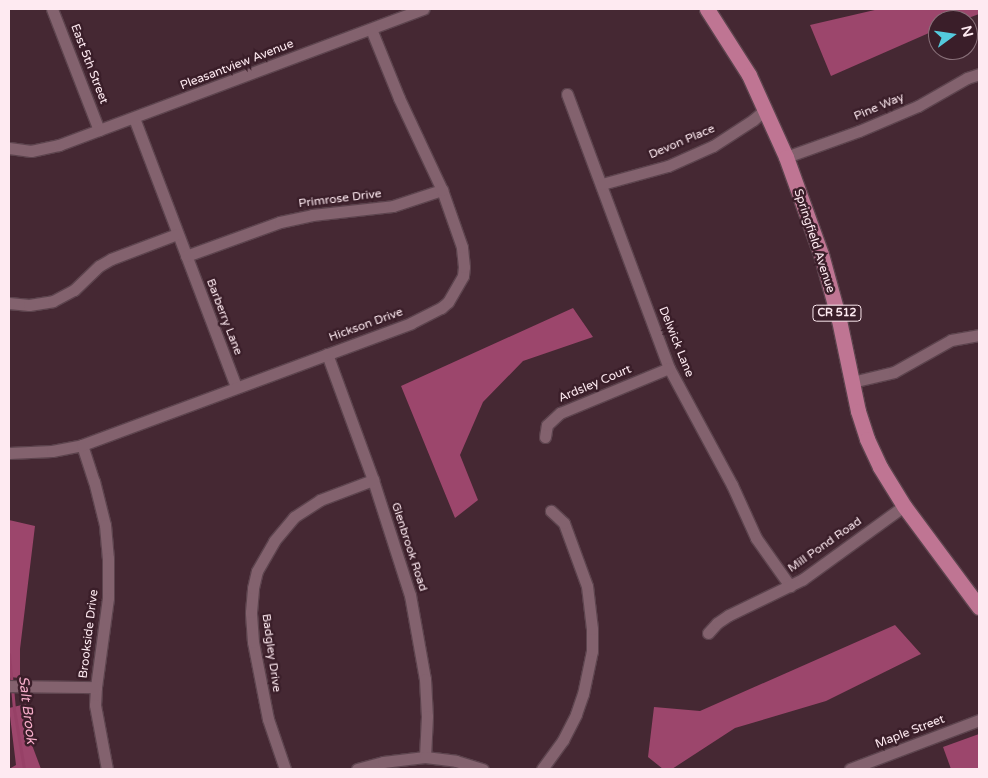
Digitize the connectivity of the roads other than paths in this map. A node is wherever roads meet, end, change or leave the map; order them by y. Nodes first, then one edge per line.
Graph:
1 (52, 9) edge
2 (423, 9) edge
3 (708, 9) edge
4 (371, 29) junction
5 (979, 74) edge
6 (567, 94) dead end
7 (766, 109) junction
8 (134, 118) junction
9 (100, 130) junction
10 (9, 148) edge
11 (786, 157) junction
12 (602, 184) junction
13 (442, 190) junction
14 (178, 234) junction
15 (186, 256) junction
16 (9, 303) edge
17 (979, 335) edge
18 (326, 354) junction
19 (669, 368) junction
20 (852, 382) junction
21 (236, 387) junction
22 (544, 438) dead end
23 (82, 445) junction
24 (9, 453) edge
25 (373, 480) junction
26 (904, 506) junction
27 (551, 511) dead end
28 (790, 586) junction
29 (979, 607) edge
30 (708, 633) dead end
31 (9, 686) edge
32 (96, 686) junction
33 (979, 720) edge
34 (425, 757) junction
35 (107, 769) edge
36 (285, 769) edge
37 (357, 769) edge
38 (483, 769) edge
39 (542, 769) edge
40 (850, 769) edge

1 - 9 street, East 5th Street
2 - 4 street, Pleasantview Avenue
3 - 7 main road, Springfield Avenue / CR 512
4 - 8 street, Pleasantview Avenue
4 - 13 street, Hickson Drive
5 - 11 street, Pine Way
6 - 12 street, Delwick Lane
7 - 11 main road, Springfield Avenue / CR 512
7 - 12 street, Devon Place
8 - 9 street, Pleasantview Avenue
8 - 14 street
9 - 10 street, Pleasantview Avenue
11 - 20 main road, Springfield Avenue / CR 512
12 - 19 street, Delwick Lane
13 - 15 street, Primrose Drive
13 - 18 street, Hickson Drive
14 - 15 street, Barberry Lane
14 - 16 street
15 - 21 street, Barberry Lane
17 - 20 street
18 - 21 street, Hickson Drive
18 - 25 street, Glenbrook Road
19 - 22 street, Ardsley Court
19 - 28 street, Delwick Lane
20 - 26 main road, Springfield Avenue / CR 512
21 - 23 street, Hickson Drive
23 - 24 street, Hickson Drive
23 - 32 street, Brookside Drive
25 - 34 street, Glenbrook Road
25 - 36 street, Badgley Drive
26 - 28 street, Mill Pond Road
26 - 29 main road, Springfield Avenue / CR 512
27 - 39 street
28 - 30 street, Mill Pond Road
31 - 32 street
32 - 35 street, Brookside Drive
33 - 40 street, Maple Street
34 - 37 street
34 - 38 street

